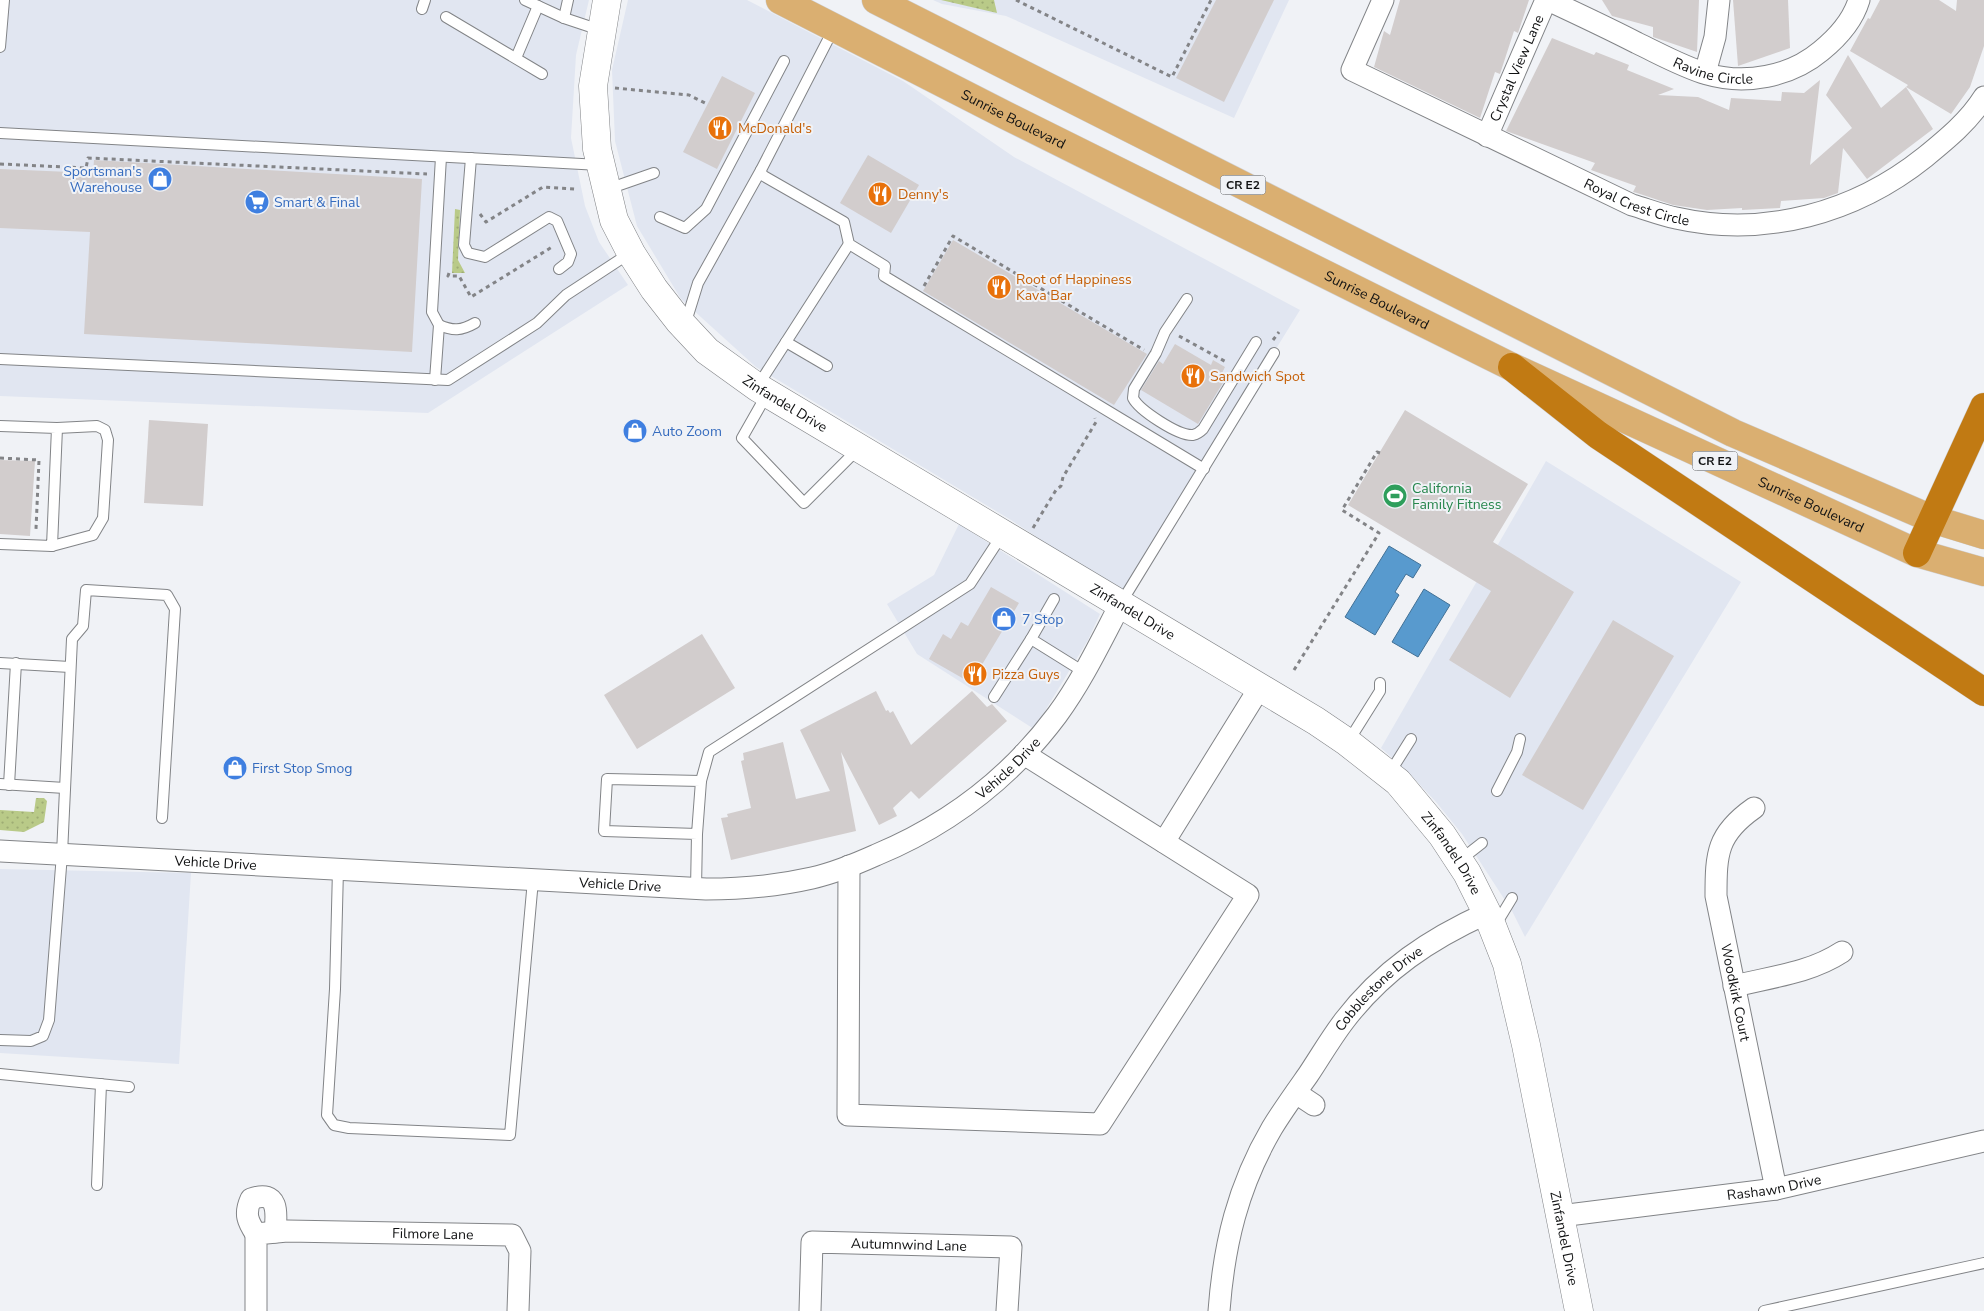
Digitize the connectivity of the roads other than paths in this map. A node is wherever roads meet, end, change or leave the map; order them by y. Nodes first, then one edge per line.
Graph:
1 (4, 0) edge
2 (525, 0) edge
3 (568, 0) edge
4 (607, 0) edge
5 (780, 0) edge
6 (876, 0) edge
7 (1383, 0) edge
8 (1547, 0) edge
9 (1719, 0) edge
10 (1859, 0) edge
11 (538, 6) junction
12 (446, 17) dead end
13 (564, 18) junction
14 (834, 28) junction
15 (601, 30) junction
16 (0, 47) edge
17 (516, 58) junction
18 (784, 61) dead end
19 (542, 74) dead end
20 (1705, 74) junction
21 (1984, 98) edge
22 (0, 133) edge
23 (1487, 136) junction
24 (441, 157) junction
25 (471, 158) junction
26 (761, 170) junction
27 (654, 173) dead end
28 (604, 178) junction
29 (660, 217) dead end
30 (850, 244) junction
31 (631, 253) junction
32 (559, 269) dead end
33 (1187, 299) dead end
34 (475, 322) dead end
35 (439, 324) junction
36 (685, 327) junction
37 (786, 342) junction
38 (1256, 342) dead end
39 (1272, 348) road end
40 (0, 359) edge
41 (827, 366) dead end
42 (1512, 367) junction
43 (435, 380) junction
44 (762, 390) junction
45 (1984, 406) edge
46 (0, 426) edge
47 (57, 428) junction
48 (860, 448) junction
49 (1204, 469) junction
50 (1932, 519) junction
51 (1004, 533) junction
52 (1984, 535) edge
53 (0, 544) edge
54 (52, 546) junction
55 (1918, 553) junction
56 (1984, 572) edge
57 (1054, 599) dead end
58 (1122, 603) junction
59 (1031, 639) junction
60 (0, 662) edge
61 (16, 664) junction
62 (70, 667) junction
63 (1084, 672) junction
64 (1380, 683) dead end
65 (1260, 687) junction
66 (1984, 692) edge
67 (994, 697) dead end
68 (1410, 739) dead end
69 (1520, 739) dead end
70 (1347, 742) junction
71 (1024, 754) junction
72 (1388, 775) junction
73 (701, 781) junction
74 (4, 785) edge
75 (65, 788) junction
76 (1496, 791) dead end
77 (1754, 808) dead end
78 (162, 818) dead end
79 (697, 834) junction
80 (1164, 842) junction
81 (1482, 843) dead end
82 (0, 851) edge
83 (62, 854) junction
84 (1459, 861) junction
85 (849, 866) junction
86 (338, 869) junction
87 (533, 880) junction
88 (696, 889) junction
89 (1512, 898) dead end
90 (1490, 921) junction
91 (1842, 952) dead end
92 (1734, 986) junction
93 (0, 1040) edge
94 (0, 1074) edge
95 (101, 1084) junction
96 (129, 1087) dead end
97 (1296, 1093) junction
98 (1314, 1105) dead end
99 (1984, 1141) edge
100 (97, 1185) dead end
101 (1776, 1189) junction
102 (1560, 1216) junction
103 (1984, 1263) edge
104 (256, 1311) edge
105 (518, 1311) edge
106 (810, 1311) edge
107 (1006, 1311) edge
108 (1219, 1311) edge
109 (1579, 1311) edge
110 (1764, 1311) edge

1 - 16 lane
2 - 11 lane
3 - 13 lane
4 - 15 street, Zinfandel Drive
5 - 14 main road, Sunrise Boulevard / CR E2
6 - 50 main road, CR E2
7 - 23 street, Royal Crest Circle
8 - 20 street, Ravine Circle
8 - 23 street, Crystal View Lane
9 - 20 street
10 - 20 street, Ravine Circle
11 - 13 lane
11 - 17 lane
12 - 17 lane
13 - 15 lane
14 - 26 lane
14 - 42 main road, Sunrise Boulevard / CR E2
15 - 28 street, Zinfandel Drive
17 - 19 lane
18 - 29 lane
21 - 23 street, Royal Crest Circle
22 - 24 lane
24 - 25 lane
24 - 35 lane
25 - 28 lane
25 - 32 lane
26 - 30 lane
26 - 36 lane
27 - 28 lane
28 - 31 street, Zinfandel Drive
30 - 37 lane
30 - 49 lane
31 - 36 street, Zinfandel Drive
31 - 43 lane
33 - 38 lane
34 - 35 lane
35 - 43 lane
36 - 44 street, Zinfandel Drive
37 - 41 lane
37 - 44 lane
39 - 49 lane
40 - 43 lane
42 - 55 main road, Sunrise Boulevard / CR E2
42 - 66 highway
44 - 48 street, Zinfandel Drive
44 - 48 lane
45 - 50 highway
46 - 47 lane
47 - 54 lane
47 - 54 lane
48 - 51 street, Zinfandel Drive
49 - 58 lane
50 - 52 main road, CR E2
50 - 55 highway
51 - 58 street, Zinfandel Drive
51 - 73 lane
53 - 54 lane
55 - 56 main road, Sunrise Boulevard / CR E2
57 - 59 lane
58 - 63 street, Vehicle Drive
58 - 65 street, Zinfandel Drive
59 - 63 lane
59 - 67 lane
60 - 61 lane
61 - 62 lane
61 - 74 lane
62 - 75 lane
62 - 78 lane
63 - 71 street, Vehicle Drive
64 - 70 lane
65 - 70 street, Zinfandel Drive
65 - 80 street
68 - 72 lane
69 - 76 lane
70 - 72 street, Zinfandel Drive
71 - 80 street
71 - 85 street, Vehicle Drive
72 - 84 street, Zinfandel Drive
73 - 79 lane
73 - 79 lane
74 - 75 lane
75 - 83 lane
77 - 92 street, Woodkirk Court
79 - 88 lane
80 - 85 street
81 - 84 lane
82 - 83 street, Vehicle Drive
83 - 86 street, Vehicle Drive
83 - 93 lane
84 - 90 street, Zinfandel Drive
85 - 88 street, Vehicle Drive
86 - 87 street, Vehicle Drive
86 - 87 lane
87 - 88 street, Vehicle Drive
89 - 90 lane
90 - 97 street, Cobblestone Drive
90 - 102 street, Zinfandel Drive
91 - 92 street
92 - 101 street, Woodkirk Court
94 - 95 lane
95 - 96 lane
95 - 100 lane
97 - 98 street
97 - 108 street, Cobblestone Drive
99 - 101 street, Rashawn Drive
101 - 102 street, Rashawn Drive
102 - 109 street, Zinfandel Drive
103 - 110 lane
104 - 105 street, Filmore Lane
106 - 107 street, Autumnwind Lane

